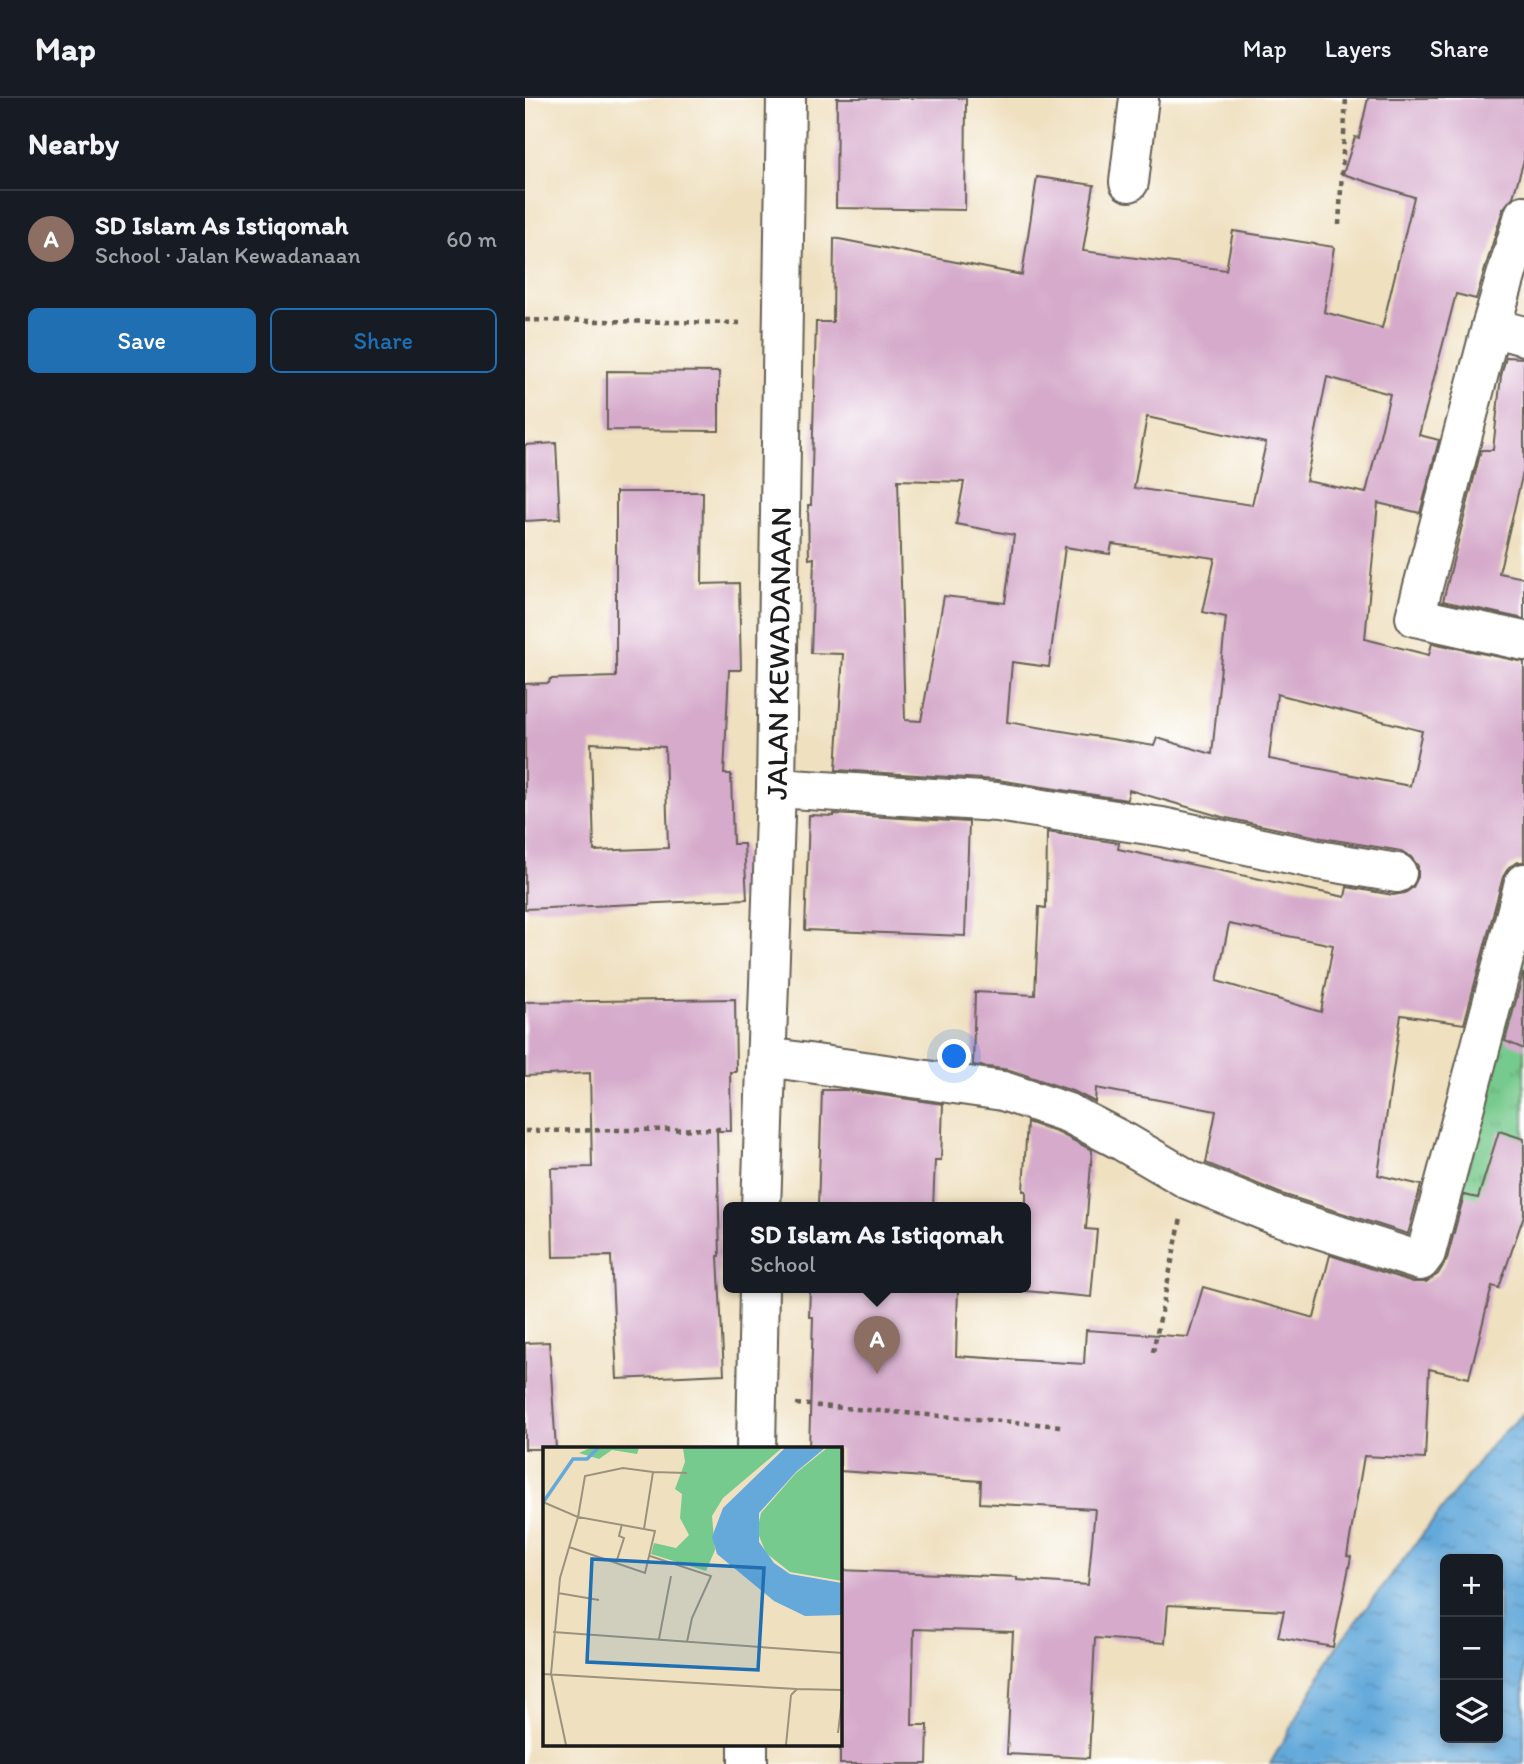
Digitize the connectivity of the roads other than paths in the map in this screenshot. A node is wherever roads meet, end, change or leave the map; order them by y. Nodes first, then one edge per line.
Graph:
1 (786, 98) edge
2 (1139, 98) edge
3 (1129, 182) dead end
4 (1524, 215) edge
5 (1507, 331) edge
6 (1524, 641) edge
7 (776, 788) junction
8 (1397, 873) dead end
9 (1524, 883) edge
10 (767, 1057) junction
11 (761, 1202) edge
12 (759, 1293) edge
13 (756, 1447) edge
14 (748, 1746) edge
15 (748, 1764) edge

1 - 7 street, JALAN KEWADANAAN
2 - 3 street
4 - 5 street
5 - 6 street
7 - 8 street
7 - 10 street, JALAN KEWADANAAN
9 - 10 street
10 - 11 street, JALAN KEWADANAAN
12 - 13 street
14 - 15 street

